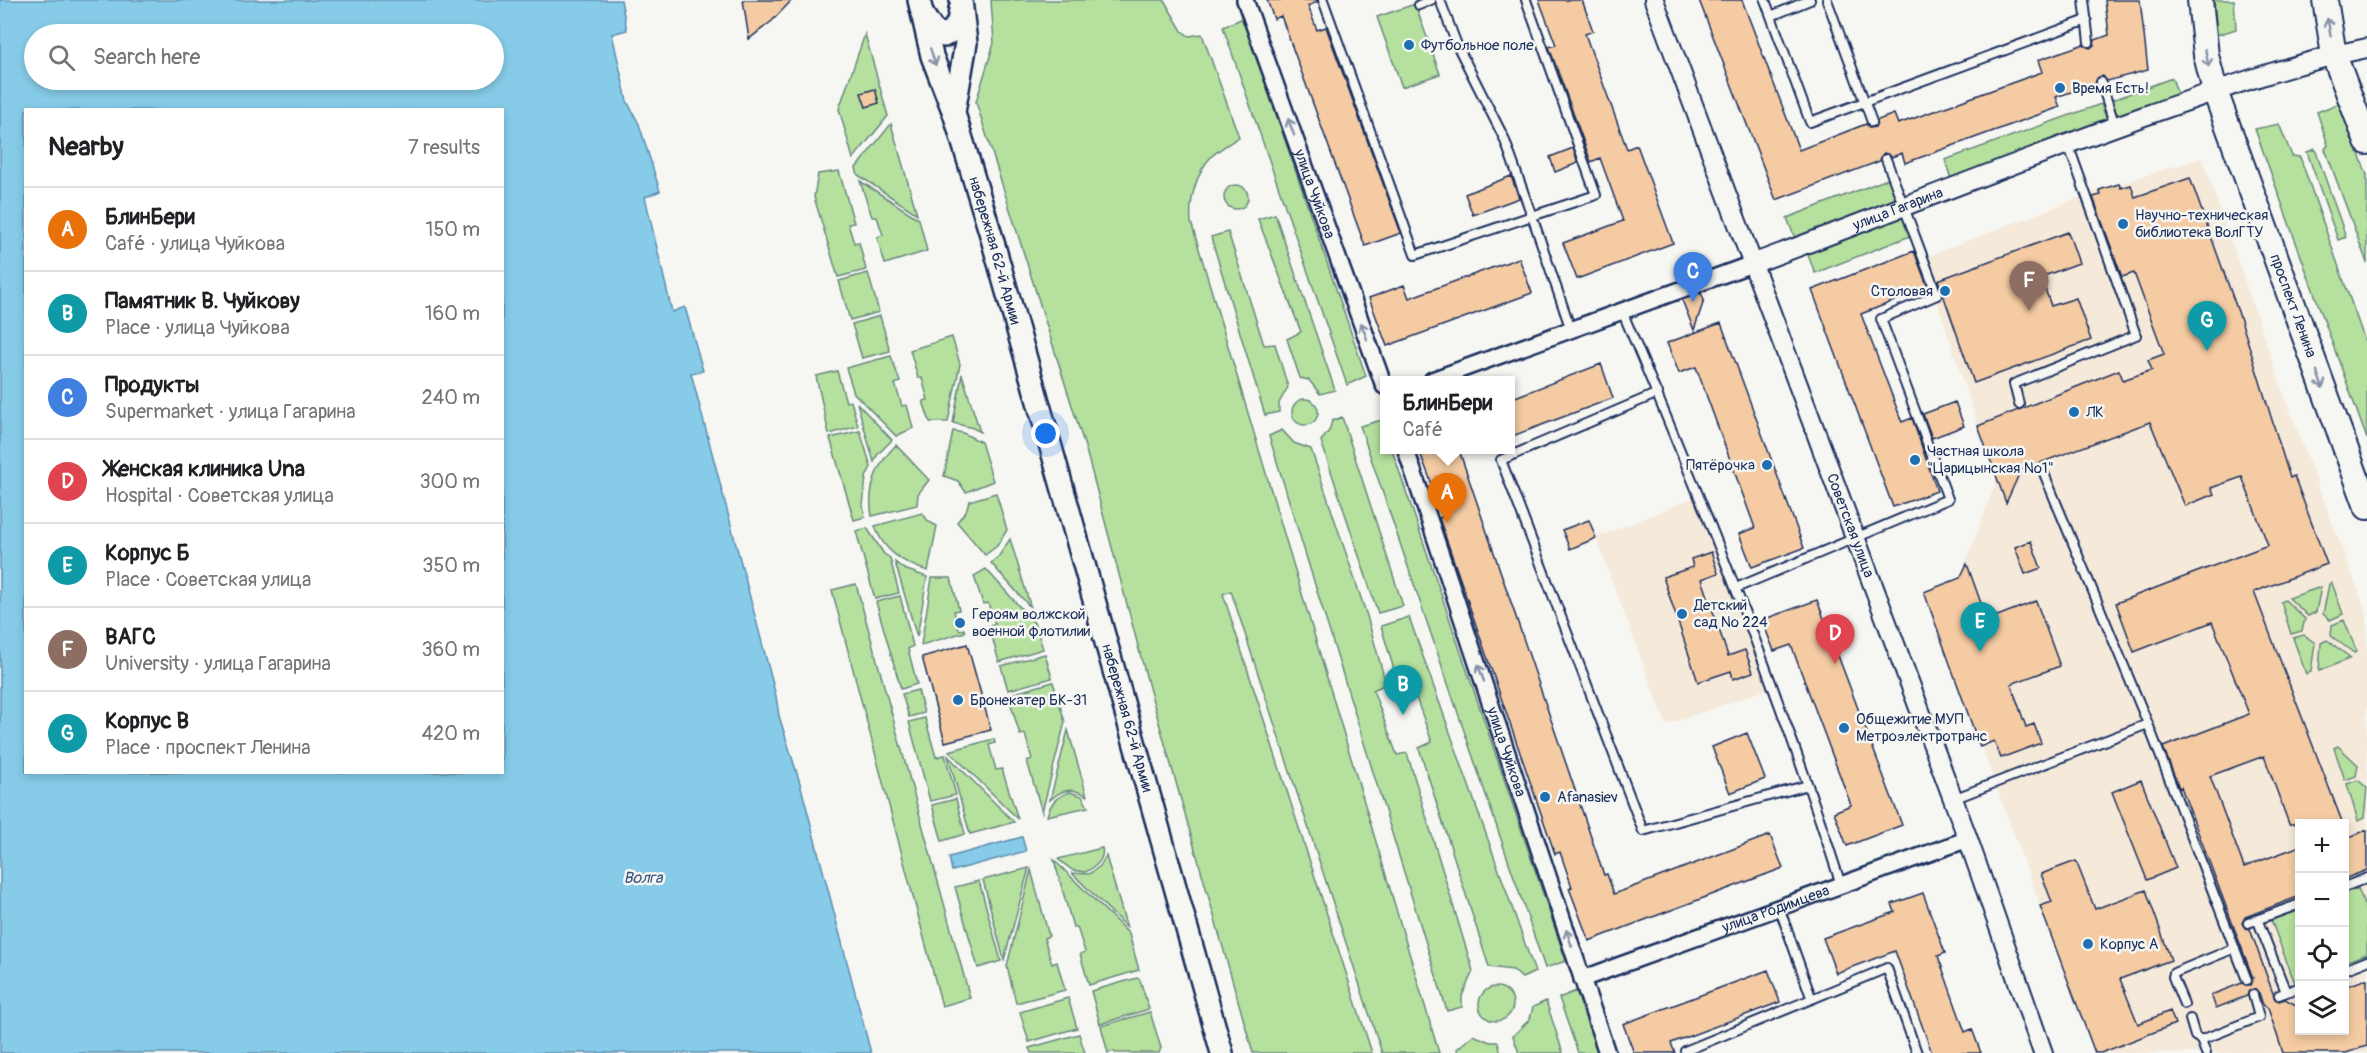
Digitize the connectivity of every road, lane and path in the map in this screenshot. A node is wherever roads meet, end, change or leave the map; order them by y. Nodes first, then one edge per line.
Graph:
1 (961, 0) edge
2 (1245, 0) edge
3 (1323, 0) edge
4 (1431, 0) edge
5 (1440, 0) edge
6 (1526, 0) edge
7 (1654, 0) edge
8 (1765, 0) edge
9 (1810, 0) edge
10 (1827, 0) edge
11 (2085, 0) edge
12 (2200, 0) edge
13 (2325, 0) edge
14 (1419, 4) dead end
15 (921, 7) edge
16 (1771, 16) junction
17 (2087, 20) junction
18 (2089, 42) dead end
19 (2367, 48) edge
20 (2334, 55) junction
21 (2101, 82) dead end
22 (2215, 91) junction
23 (1865, 102) junction
24 (954, 113) junction
25 (1872, 122) dead end
26 (2115, 126) junction
27 (2367, 142) edge
28 (2068, 144) junction
29 (1886, 159) dead end
30 (1904, 206) junction
31 (1532, 216) junction
32 (1752, 264) junction
33 (1622, 312) junction
34 (1571, 330) junction
35 (1380, 376) edge
36 (1446, 376) edge
37 (1658, 393) junction
38 (2019, 404) dead end
39 (1407, 454) edge
40 (2043, 471) dead end
41 (2367, 507) edge
42 (1855, 538) junction
43 (1736, 588) junction
44 (2148, 724) junction
45 (1808, 785) junction
46 (1953, 799) junction
47 (1968, 839) junction
48 (2367, 878) edge
49 (2349, 884) edge
50 (1841, 885) junction
51 (2295, 906) edge
52 (1779, 907) junction
53 (2258, 921) junction
54 (2248, 923) dead end
55 (2235, 948) junction
56 (2367, 961) edge
57 (2349, 968) edge
58 (1582, 979) junction
59 (2247, 980) dead end
60 (2295, 989) edge
61 (2253, 995) dead end
62 (1811, 997) junction
63 (2184, 1004) dead end
64 (2190, 1019) dead end
65 (2201, 1040) junction
66 (1222, 1053) edge
67 (1607, 1053) edge
68 (1686, 1053) edge
69 (1917, 1053) edge
70 (2043, 1053) edge
71 (2206, 1053) edge

1 - 15 main road
1 - 24 main road, набережная 62-й Армии
35 -> 2 street, улица Чуйкова
3 - 31 lane
4 - 14 lane
5 - 31 lane
6 - 31 lane
7 - 32 street, Советская улица
8 - 16 lane
9 - 16 lane
10 - 23 lane
11 - 17 lane
12 -> 22 main road, проспект Ленина
20 -> 13 main road
15 -> 24 main road
16 - 23 lane
17 - 18 lane
17 - 23 lane
19 - 20 street, улица Гагарина
20 - 22 street, улица Гагарина
20 - 27 main road
21 - 26 lane
22 - 26 street, улица Гагарина
22 -> 41 main road, проспект Ленина
23 - 25 lane
24 - 66 main road, набережная 62-й Армии
26 - 28 street, улица Гагарина
28 - 30 street, улица Гагарина
28 - 38 lane
29 - 30 lane
30 - 32 street, улица Гагарина
30 - 42 lane
31 - 34 lane
32 - 33 street, улица Гагарина
32 - 42 street, Советская улица
33 - 34 street, улица Гагарина
33 - 37 lane
34 - 36 street, улица Гагарина
37 - 43 lane
37 - 45 lane
58 -> 39 street, улица Чуйкова
40 - 44 lane
42 - 43 lane
42 - 46 street, Советская улица
43 - 45 lane
44 - 46 lane
44 - 55 lane
45 - 50 lane
46 - 47 street, Советская улица
47 - 50 street, улица Родимцева
47 - 70 street, Советская улица
48 - 49 lane
50 - 52 street, улица Родимцева
51 - 53 lane
52 - 58 street, улица Родимцева
52 - 62 lane
53 - 54 lane
53 - 60 lane
55 - 59 lane
55 - 63 lane
56 - 57 lane
58 - 67 street, улица Чуйкова
61 - 65 lane
62 - 68 lane
62 - 69 lane
64 - 65 lane
65 - 71 lane

